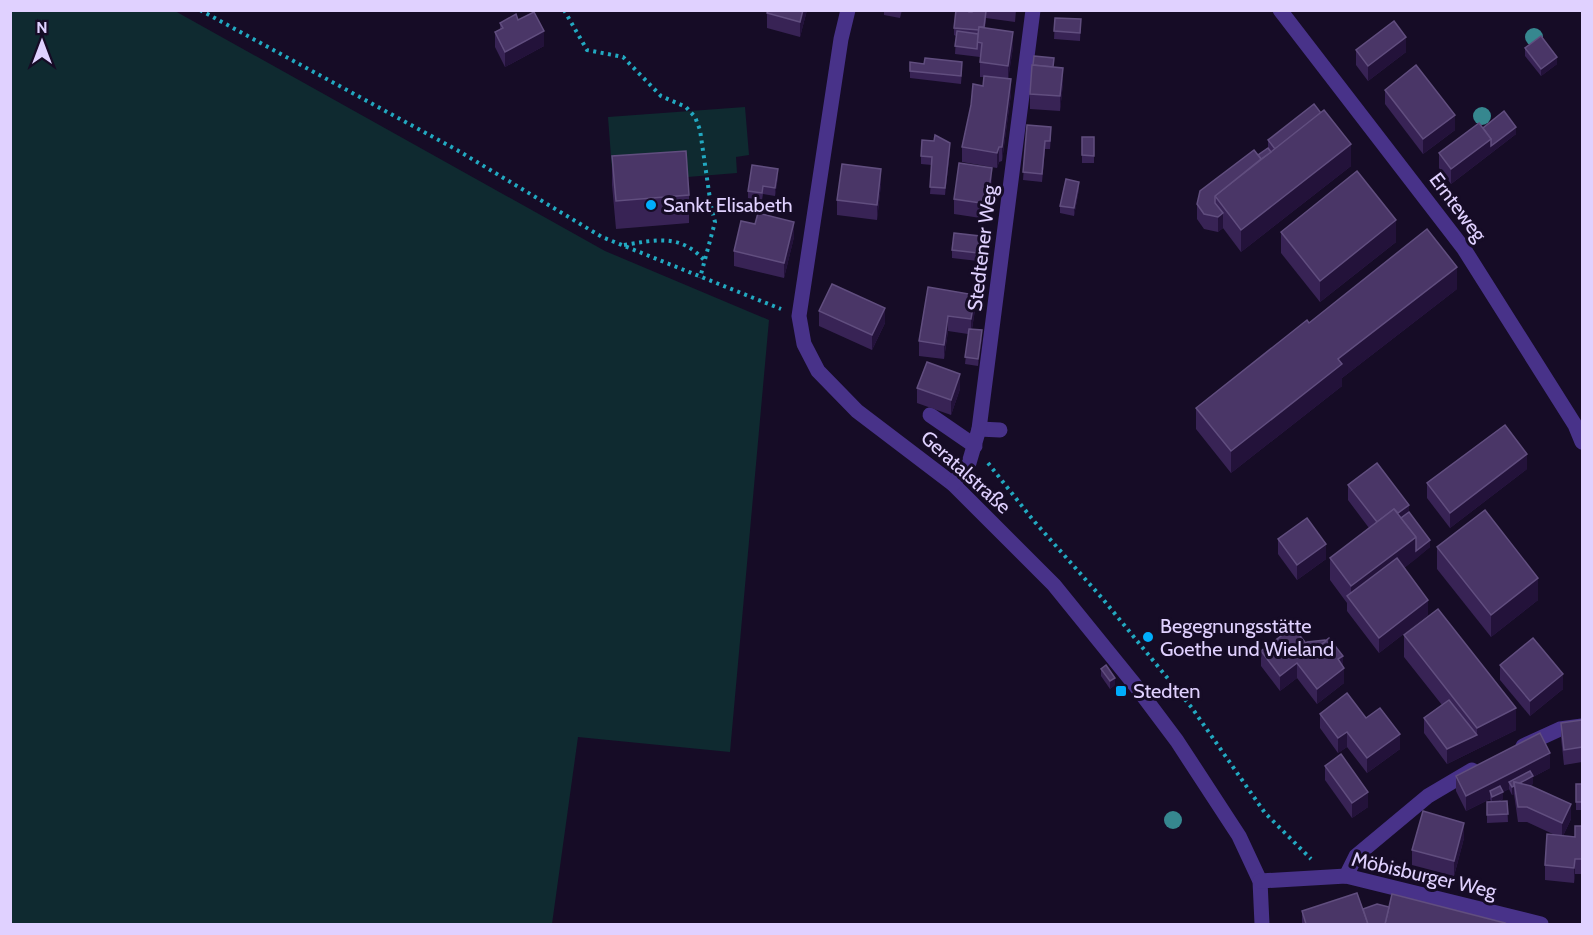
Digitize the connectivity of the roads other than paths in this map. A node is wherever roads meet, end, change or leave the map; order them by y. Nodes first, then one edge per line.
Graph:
1 (848, 10) edge
2 (1033, 10) edge
3 (1280, 10) edge
4 (930, 415) dead end
5 (979, 429) junction
6 (1000, 430) dead end
7 (1582, 442) edge
8 (975, 446) junction
9 (953, 484) junction
10 (1582, 726) edge
11 (1507, 753) edge
12 (1486, 762) edge
13 (1346, 876) junction
14 (1260, 881) junction
15 (1262, 924) edge
16 (1541, 924) edge

1 - 9 street, Geratalstraße
2 - 5 street, Stedtener Weg
3 - 7 street, Ernteweg
4 - 8 street
5 - 6 street
5 - 8 street, Stedtener Weg
8 - 9 street, Stedtener Weg
9 - 14 street, Geratalstraße
10 - 11 street
12 - 13 street
13 - 14 street, Möbisburger Weg
13 - 16 street, Möbisburger Weg
14 - 15 street, Geratalstraße

